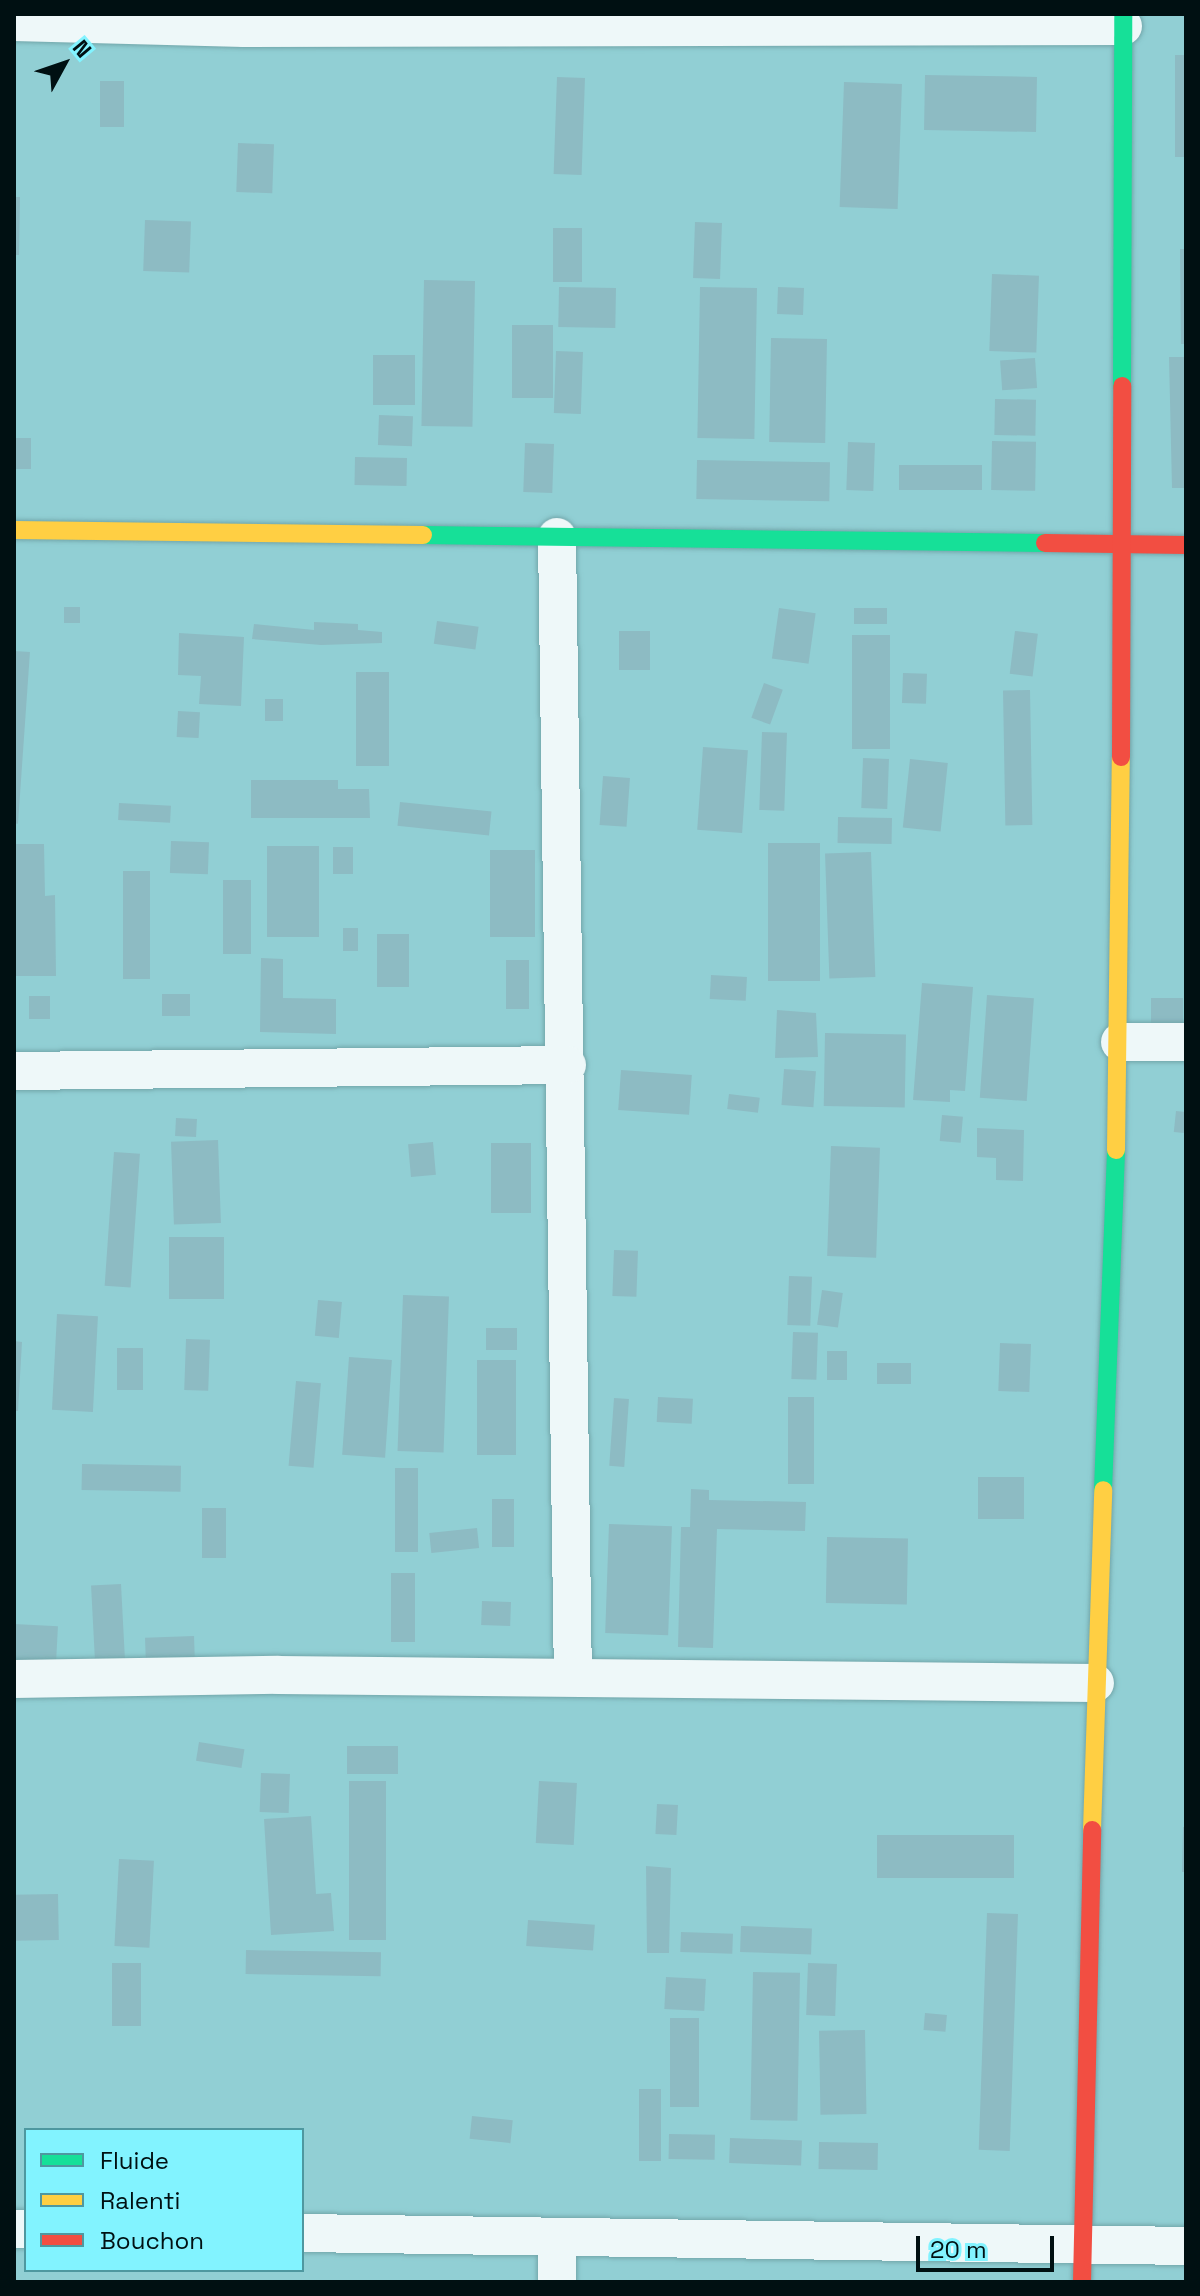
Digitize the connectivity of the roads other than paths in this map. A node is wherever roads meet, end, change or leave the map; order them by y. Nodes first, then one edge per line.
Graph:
1 (581, 19) edge
2 (1123, 20) edge
3 (244, 21) edge
4 (14, 22) edge
5 (14, 530) edge
6 (557, 537) junction
7 (1120, 544) junction
8 (1186, 545) edge
9 (1120, 1042) junction
10 (1186, 1042) edge
11 (567, 1065) junction
12 (14, 1071) edge
13 (573, 1677) junction
14 (14, 1679) edge
15 (1095, 1683) junction
16 (304, 2233) edge
17 (557, 2237) junction
18 (1083, 2245) junction
19 (1186, 2246) edge
20 (557, 2282) edge
21 (1082, 2282) edge

1 - 2 street
1 - 3 street
2 - 7 street
3 - 4 street
5 - 6 street
6 - 7 street
6 - 11 street
7 - 8 street
7 - 9 street
9 - 10 street
9 - 15 street
11 - 12 street
11 - 13 street
13 - 14 street
13 - 15 street
15 - 18 street
16 - 17 street
17 - 18 street
17 - 20 street
18 - 19 street
18 - 21 street

